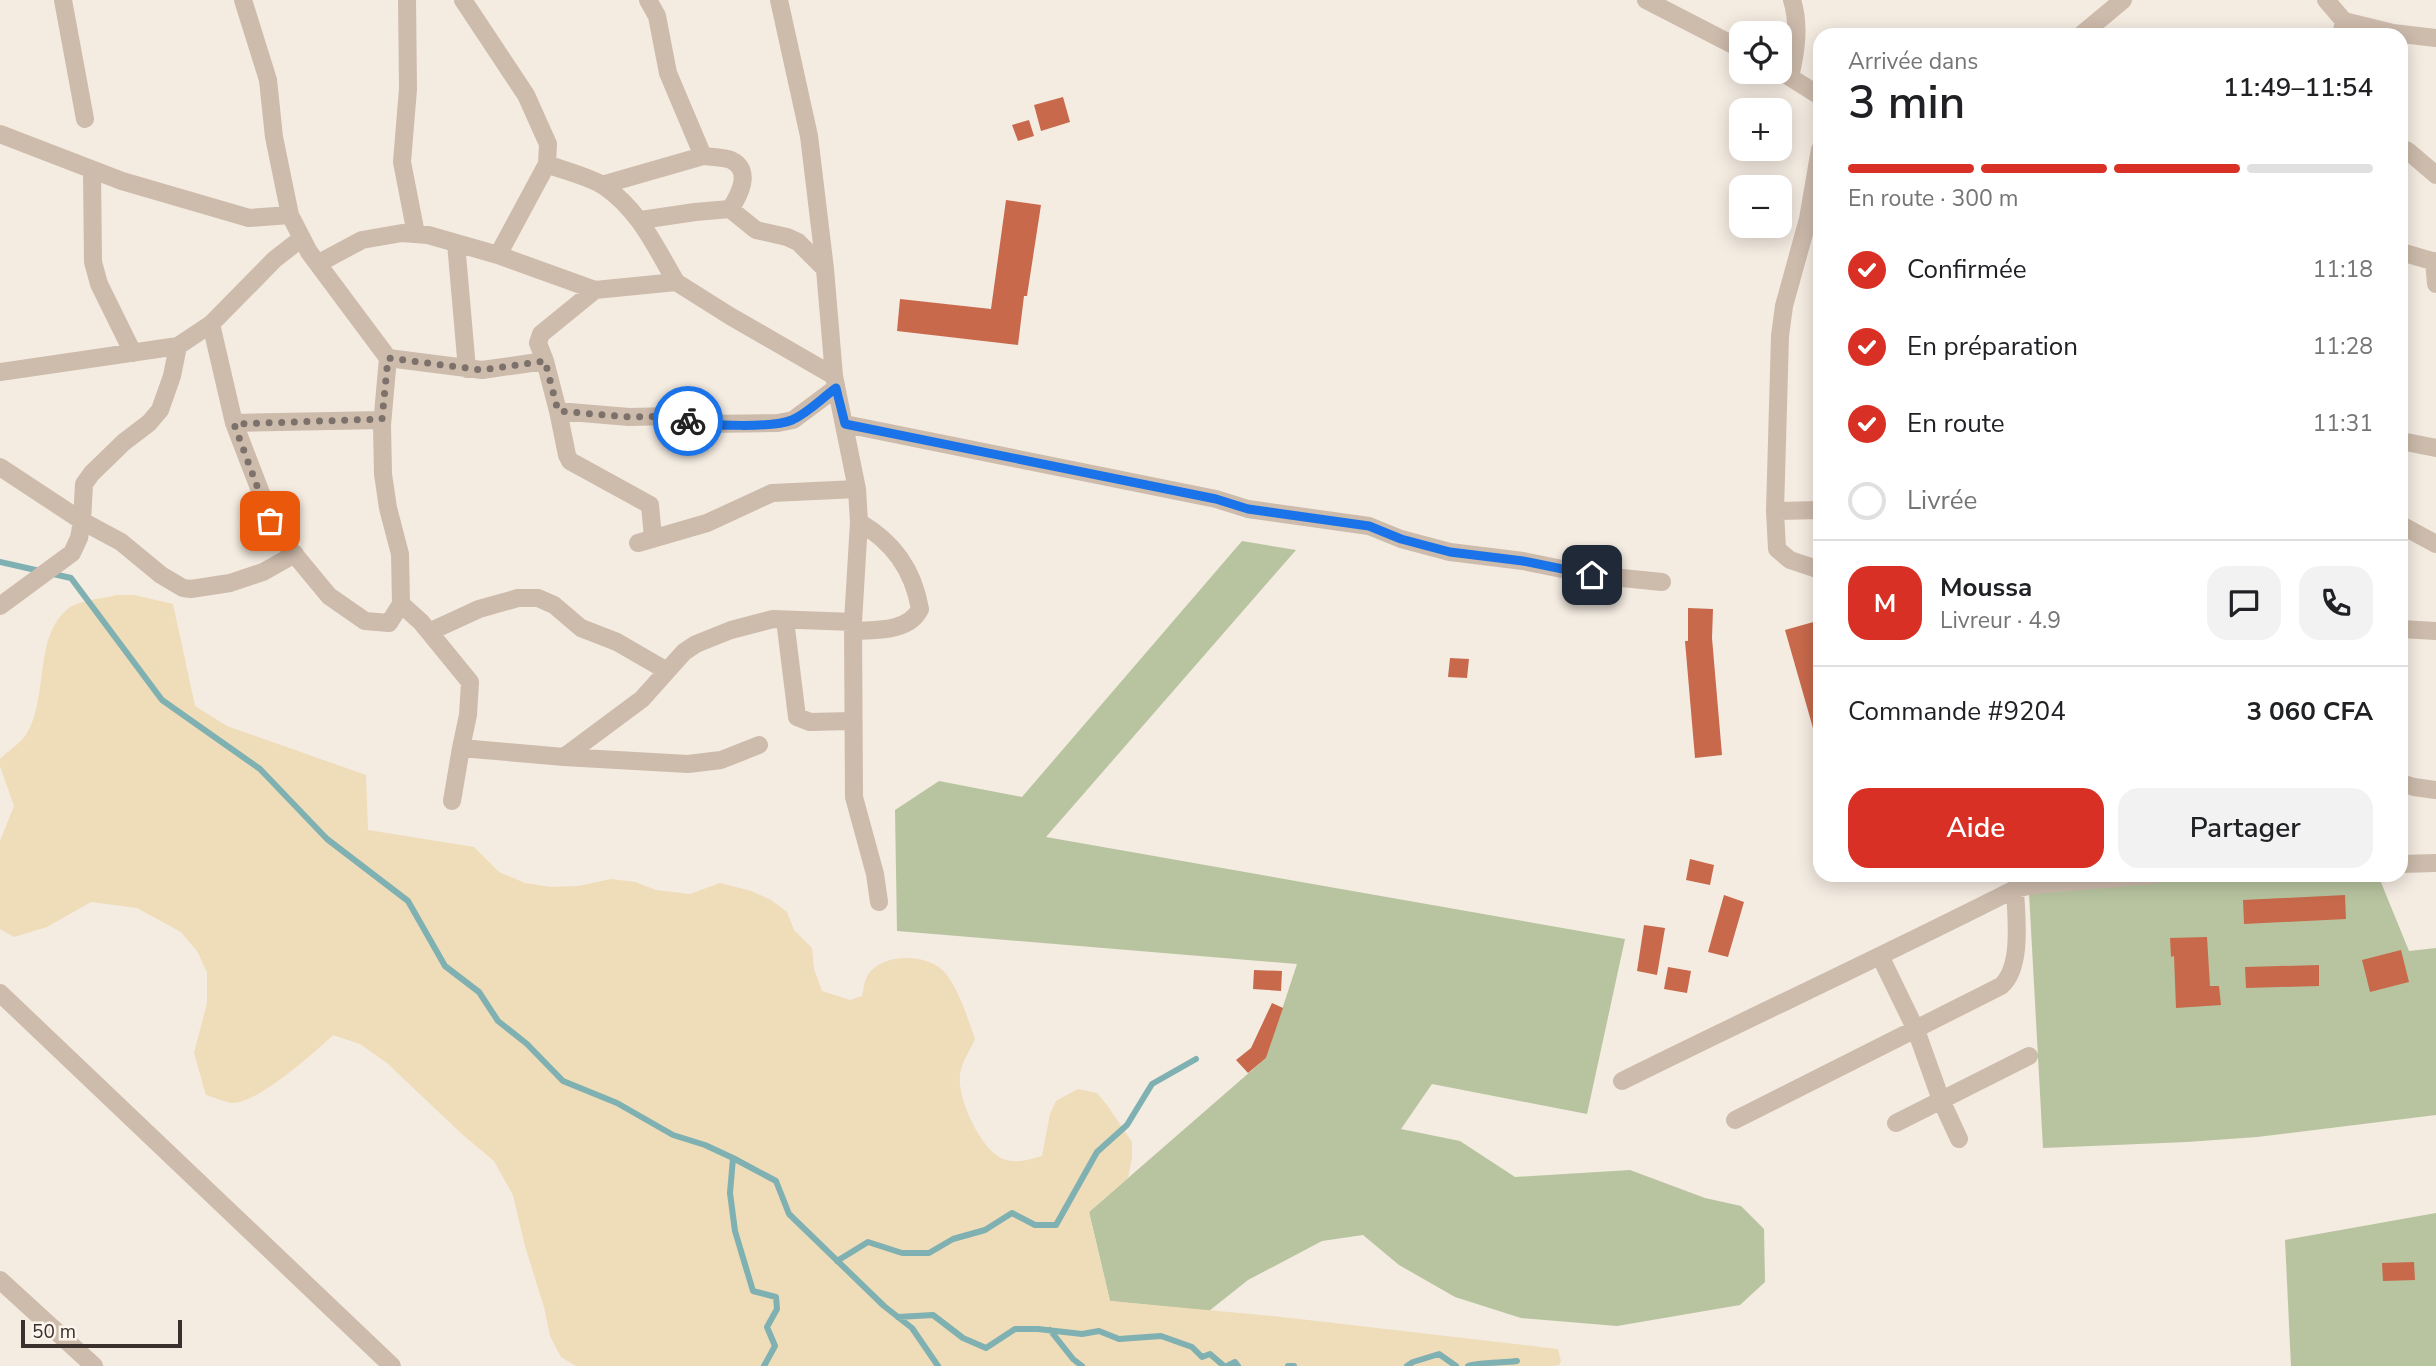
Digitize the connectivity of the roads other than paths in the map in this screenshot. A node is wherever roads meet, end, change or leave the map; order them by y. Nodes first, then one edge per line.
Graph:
1 (63, 0) edge
2 (243, 0) edge
3 (407, 0) edge
4 (463, 0) edge
5 (648, 0) edge
6 (779, 0) edge
7 (1646, 0) edge
8 (1792, 0) edge
9 (2123, 0) edge
10 (2326, 0) edge
11 (2093, 28) edge
12 (2342, 28) edge
13 (2408, 35) edge
14 (2436, 38) edge
15 (1729, 43) edge
16 (1792, 62) edge
17 (1792, 78) edge
18 (1813, 92) edge
19 (85, 119) dead end
20 (0, 134) edge
21 (2408, 151) edge
22 (703, 156) junction
23 (547, 164) junction
24 (92, 170) junction
25 (2436, 175) edge
26 (602, 185) junction
27 (1813, 190) edge
28 (730, 209) junction
29 (290, 215) junction
30 (1808, 219) junction
31 (641, 220) junction
32 (1813, 225) edge
33 (416, 234) junction
34 (302, 238) junction
35 (456, 243) junction
36 (2408, 254) edge
37 (498, 255) junction
38 (2435, 261) edge
39 (319, 263) junction
40 (825, 270) junction
41 (676, 282) junction
42 (2436, 284) edge
43 (595, 290) junction
44 (211, 324) junction
45 (178, 346) junction
46 (133, 353) junction
47 (388, 358) junction
48 (545, 361) junction
49 (467, 369) junction
50 (0, 372) edge
51 (835, 382) junction
52 (558, 411) junction
53 (382, 419) junction
54 (234, 424) junction
55 (845, 424) junction
56 (2408, 442) edge
57 (2436, 448) edge
58 (0, 467) edge
59 (857, 489) junction
60 (1813, 510) edge
61 (1775, 511) junction
62 (82, 521) junction
63 (859, 522) junction
64 (2408, 529) edge
65 (2436, 544) edge
66 (295, 554) junction
67 (1813, 568) edge
68 (1662, 582) dead end
69 (401, 604) junction
70 (0, 606) edge
71 (785, 620) junction
72 (853, 626) junction
73 (2408, 629) edge
74 (2436, 631) edge
75 (429, 632) junction
76 (667, 671) junction
77 (852, 721) junction
78 (759, 745) dead end
79 (461, 748) junction
80 (564, 757) junction
81 (2408, 785) edge
82 (2436, 790) edge
83 (452, 801) dead end
84 (2436, 863) edge
85 (2408, 864) edge
86 (2060, 882) edge
87 (2015, 890) junction
88 (880, 902) dead end
89 (1881, 958) junction
90 (0, 993) edge
91 (1916, 1030) junction
92 (2029, 1056) dead end
93 (1622, 1081) dead end
94 (1941, 1100) junction
95 (1735, 1120) dead end
96 (1896, 1123) dead end
97 (1959, 1139) dead end
98 (0, 1280) edge
99 (94, 1366) edge
100 (392, 1366) edge

1 - 19 street
2 - 29 street
3 - 33 street
4 - 23 street
5 - 22 street
6 - 40 street
7 - 15 street
8 - 16 street
9 - 11 street
10 - 12 street
13 - 14 street
17 - 18 street
20 - 24 street
21 - 25 street
22 - 26 street
22 - 28 street
23 - 26 street
23 - 37 street
24 - 29 street
24 - 46 street
26 - 31 street
27 - 30 street
28 - 31 street
28 - 40 street
29 - 34 street
30 - 32 street
30 - 61 street
31 - 41 street
33 - 35 street
33 - 39 street
34 - 39 street
34 - 44 street
35 - 37 street
35 - 49 street
36 - 38 street
37 - 43 street
38 - 42 street
39 - 47 street
40 - 51 street
41 - 43 street
41 - 51 street
43 - 48 street
44 - 45 street
44 - 54 street
45 - 46 street
45 - 62 street
46 - 50 street
47 - 49 street
47 - 53 street
48 - 49 street
48 - 52 street
51 - 52 street
51 - 55 street
52 - 59 street
53 - 54 street
53 - 69 street
54 - 66 street
55 - 59 street
55 - 68 street
56 - 57 street
58 - 62 street
59 - 63 street
60 - 61 street
61 - 67 street
62 - 66 street
62 - 70 street
63 - 72 street
63 - 72 street
64 - 65 street
66 - 69 street
69 - 75 street
71 - 72 street
71 - 76 street
71 - 77 street
72 - 77 street
73 - 74 street
75 - 76 street
75 - 79 street
76 - 80 street
77 - 88 street
78 - 80 street
79 - 80 street
79 - 83 street
81 - 82 street
84 - 85 street
86 - 87 street
87 - 89 street
87 - 91 street
89 - 91 street
89 - 93 street
90 - 100 street
91 - 94 street
91 - 95 street
92 - 94 street
94 - 96 street
94 - 97 street
98 - 99 street

